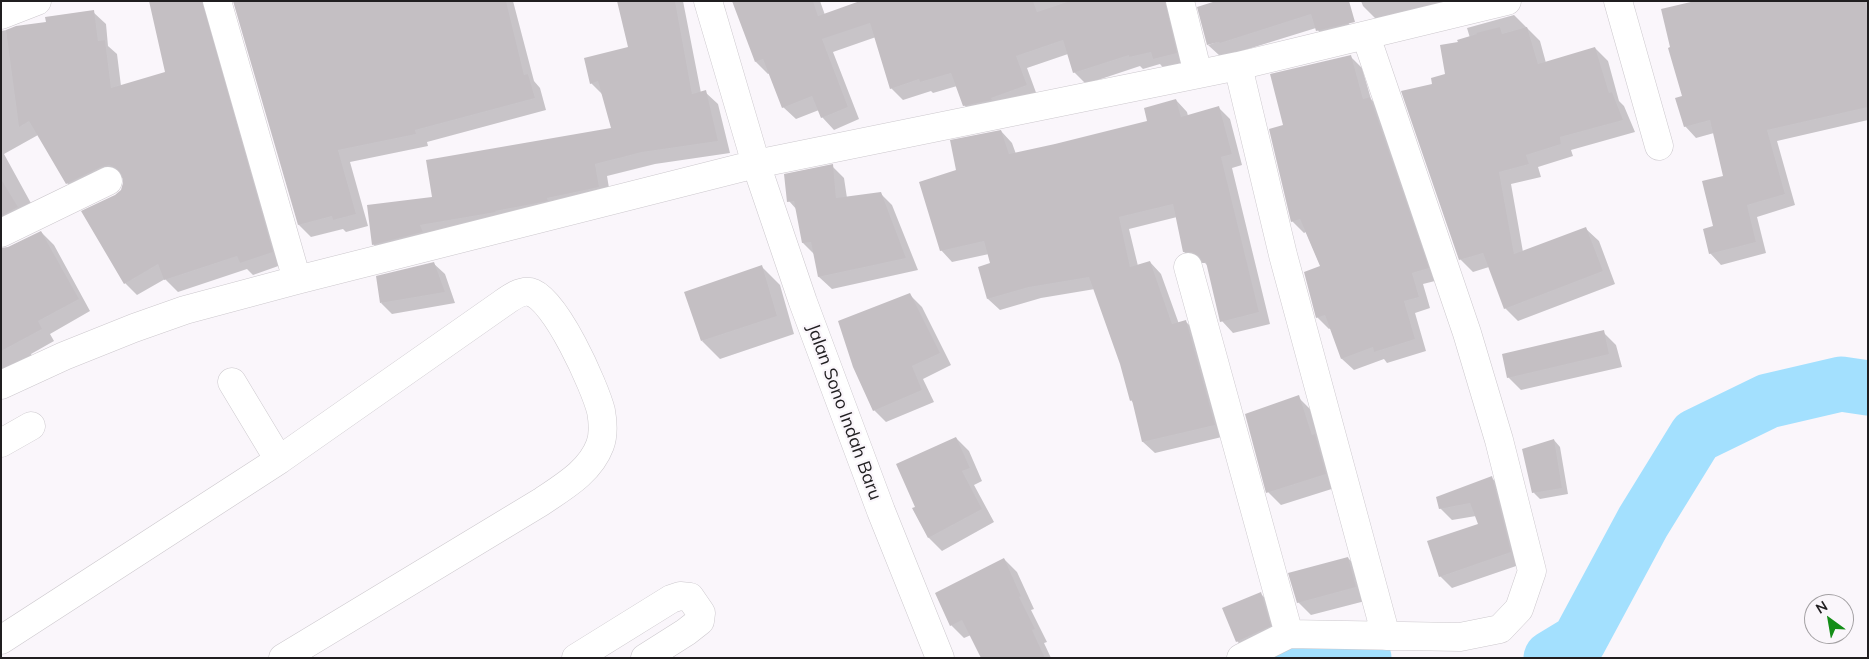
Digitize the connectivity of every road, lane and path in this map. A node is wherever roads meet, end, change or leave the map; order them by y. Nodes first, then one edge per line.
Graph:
1 (37, 1) edge
2 (217, 1) edge
3 (708, 1) edge
4 (1180, 1) edge
5 (1507, 1) edge
6 (1618, 1) edge
7 (1, 15) edge
8 (1366, 36) junction
9 (1238, 66) junction
10 (1198, 74) junction
11 (1659, 146) dead end
12 (756, 164) junction
13 (108, 181) dead end
14 (1, 233) edge
15 (1188, 266) dead end
16 (297, 280) junction
17 (232, 382) dead end
18 (1, 385) edge
19 (31, 426) dead end
20 (1, 443) edge
21 (279, 460) junction
22 (1289, 634) junction
23 (1386, 636) junction
24 (1, 640) edge
25 (283, 658) edge
26 (576, 658) edge
27 (645, 658) edge
28 (940, 658) edge
29 (1241, 658) edge

1 - 7 street
2 - 16 street
3 - 12 street, Jalan Sono Indah Baru
4 - 10 street
5 - 8 street
6 - 11 street
8 - 9 street
8 - 23 street
9 - 10 street
9 - 23 street
10 - 12 street
12 - 16 street
12 - 28 street, Jalan Sono Indah Baru
13 - 14 street
15 - 22 street
16 - 18 street
17 - 21 street
19 - 20 street
21 - 24 street
21 - 25 street
22 - 23 street
22 - 29 street
26 - 27 street

